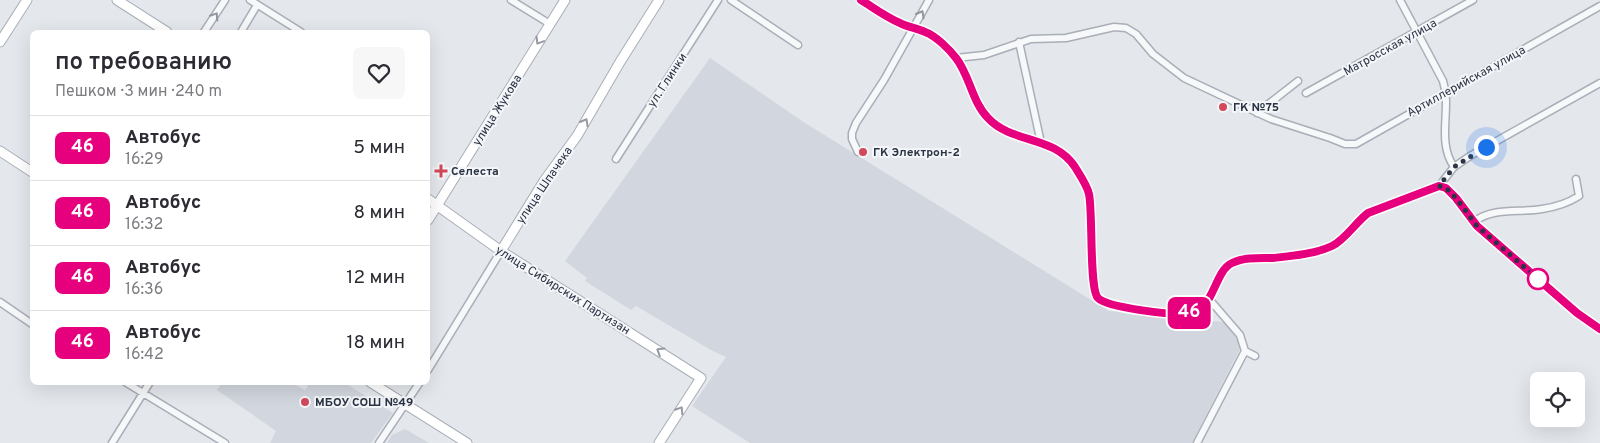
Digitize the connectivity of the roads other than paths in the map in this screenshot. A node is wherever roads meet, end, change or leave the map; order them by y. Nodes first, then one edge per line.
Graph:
1 (27, 0) edge
2 (117, 0) edge
3 (225, 0) edge
4 (250, 0) edge
5 (511, 0) edge
6 (565, 0) edge
7 (659, 0) edge
8 (718, 0) edge
9 (731, 0) edge
10 (861, 0) edge
11 (929, 0) edge
12 (1400, 0) edge
13 (1474, 0) edge
14 (257, 5) junction
15 (1600, 6) edge
16 (550, 24) junction
17 (912, 28) junction
18 (164, 30) edge
19 (205, 30) edge
20 (242, 30) edge
21 (298, 30) edge
22 (1417, 32) junction
23 (0, 42) edge
24 (1019, 42) junction
25 (798, 45) dead end
26 (956, 58) junction
27 (1298, 81) dead end
28 (1600, 83) edge
29 (1446, 92) junction
30 (1306, 93) dead end
31 (1257, 112) junction
32 (1041, 143) junction
33 (0, 151) edge
34 (858, 152) dead end
35 (616, 159) dead end
36 (1454, 167) junction
37 (30, 171) edge
38 (1576, 179) dead end
39 (1439, 186) junction
40 (430, 202) edge
41 (436, 206) junction
42 (430, 216) edge
43 (1474, 222) junction
44 (501, 251) junction
45 (1209, 299) junction
46 (0, 302) edge
47 (30, 323) edge
48 (1600, 329) edge
49 (1245, 351) junction
50 (1255, 356) dead end
51 (430, 367) edge
52 (130, 385) edge
53 (148, 385) edge
54 (375, 385) edge
55 (418, 385) edge
56 (143, 394) junction
57 (406, 405) junction
58 (112, 443) edge
59 (225, 443) edge
60 (379, 443) edge
61 (467, 443) edge
62 (659, 443) edge
63 (1198, 443) edge

1 - 23 street
2 - 18 street
19 -> 3 street
4 - 14 street
5 - 16 street
6 - 16 street, улица Жукова
44 -> 7 street, улица Шпачека
8 - 35 street, ул. Глинки
9 - 25 street
10 - 17 street
17 -> 11 street
12 - 22 street
13 - 22 street, Матросская улица
14 - 20 street
14 - 21 street
15 - 29 street, Артиллерийская улица
16 -> 41 street, улица Жукова
17 - 26 street
17 - 34 street
22 - 29 street
22 - 30 street, Матросская улица
24 - 26 street, Артиллерийская улица
24 - 31 street, Артиллерийская улица
24 - 32 street
26 - 32 street
27 - 31 street
28 - 36 street
29 - 31 street, Артиллерийская улица
29 - 36 street
32 - 45 street
33 - 37 street
36 - 39 street
38 - 43 street
39 - 43 street
39 - 45 street
40 - 41 street, улица Сибирских Партизан
41 - 42 street, улица Жукова
41 - 44 street, улица Сибирских Партизан
43 - 48 street
44 - 51 street, улица Шпачека
62 -> 44 street, улица Сибирских Партизан
45 - 49 street
46 - 47 street
49 - 50 street
49 - 63 street
52 - 56 street
53 - 56 street
54 - 57 street
55 - 57 street
56 - 58 street
56 - 59 street
57 - 60 street
57 - 61 street

